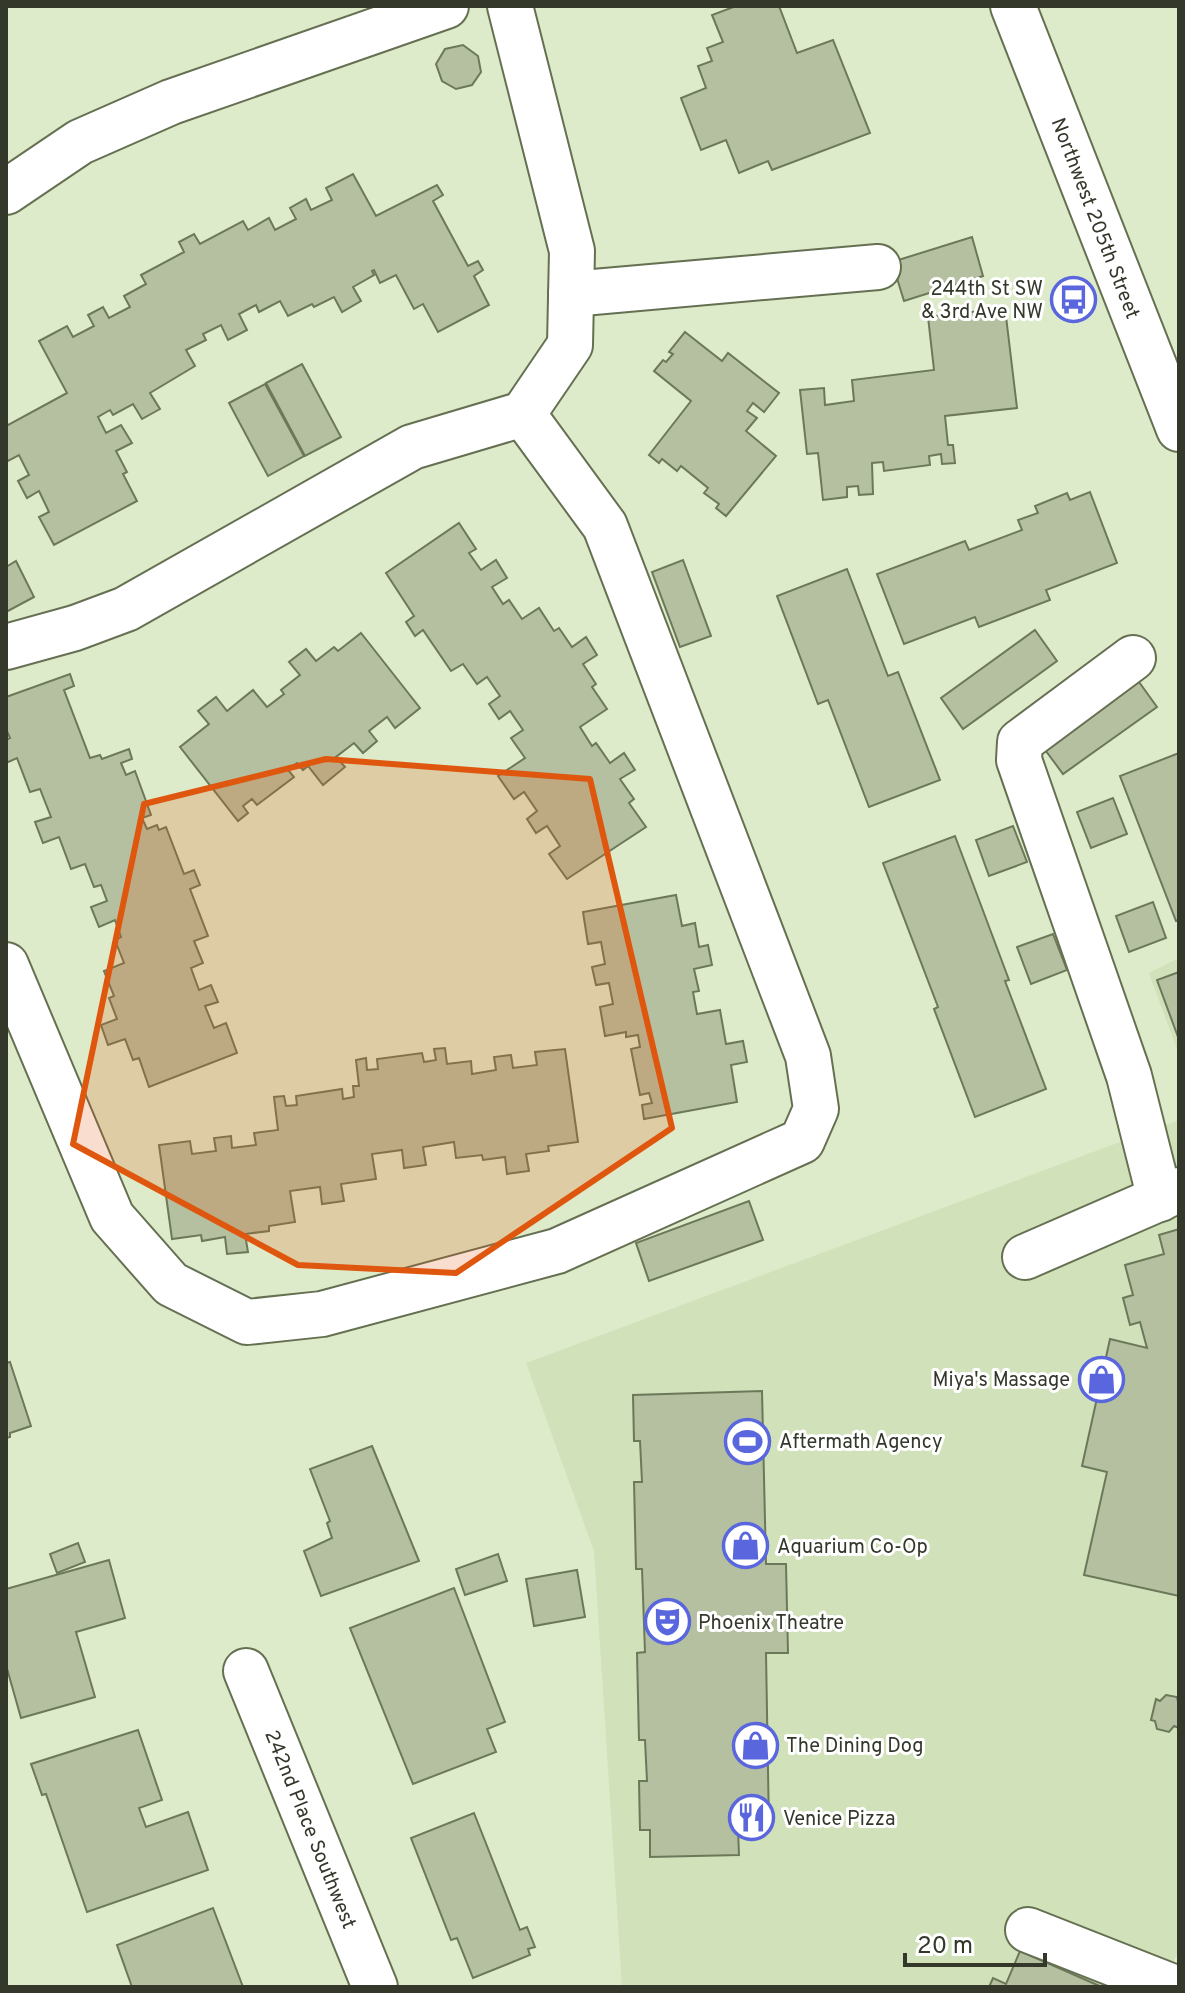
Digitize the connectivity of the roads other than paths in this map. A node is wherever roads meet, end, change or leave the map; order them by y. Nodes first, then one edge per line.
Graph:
1 (446, 6) edge
2 (510, 6) edge
3 (1013, 6) edge
4 (6, 192) edge
5 (878, 267) dead end
6 (571, 294) junction
7 (523, 414) junction
8 (1179, 429) edge
9 (6, 647) edge
10 (1133, 658) dead end
11 (6, 965) edge
12 (1170, 1194) edge
13 (1025, 1257) dead end
14 (246, 1671) dead end
15 (1028, 1930) dead end
16 (375, 1987) edge
17 (1173, 1987) edge

1 - 4 street
2 - 6 street
3 - 8 street, Northwest 205th Street
5 - 6 street
6 - 7 street
7 - 9 street
7 - 11 street
10 - 12 street
12 - 13 street
14 - 16 street, 242nd Place Southwest
15 - 17 street

